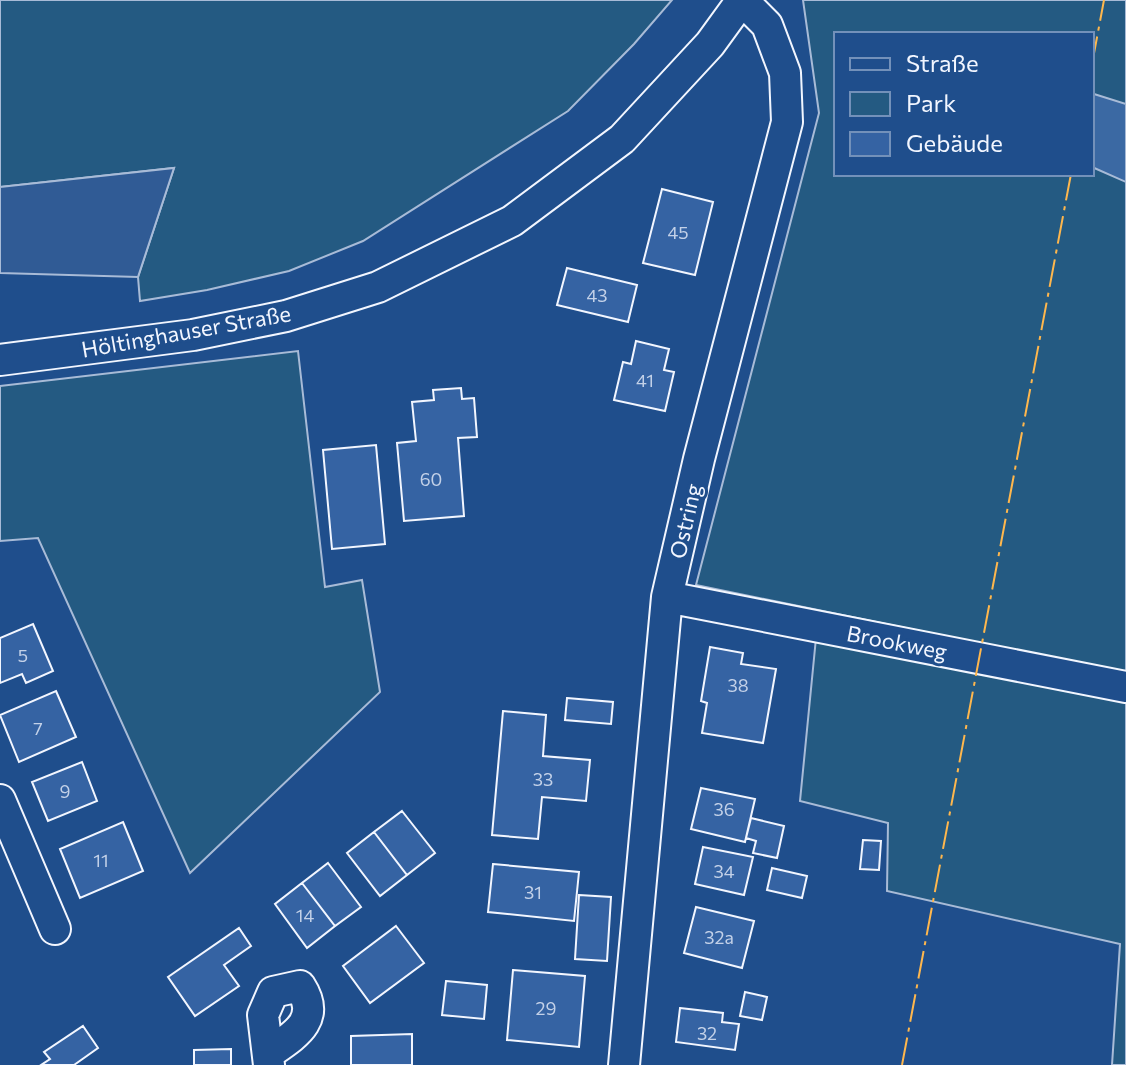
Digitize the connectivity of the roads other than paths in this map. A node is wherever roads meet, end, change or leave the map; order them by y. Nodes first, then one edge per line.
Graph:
1 (742, 0) edge
2 (0, 360) edge
3 (667, 597) junction
4 (1126, 687) edge
5 (0, 800) edge
6 (55, 929) dead end
7 (624, 1065) edge

1 - 2 street, Höltinghauser Straße
1 - 3 street, Ostring
3 - 4 street, Brookweg
3 - 7 street, Ostring
5 - 6 street

